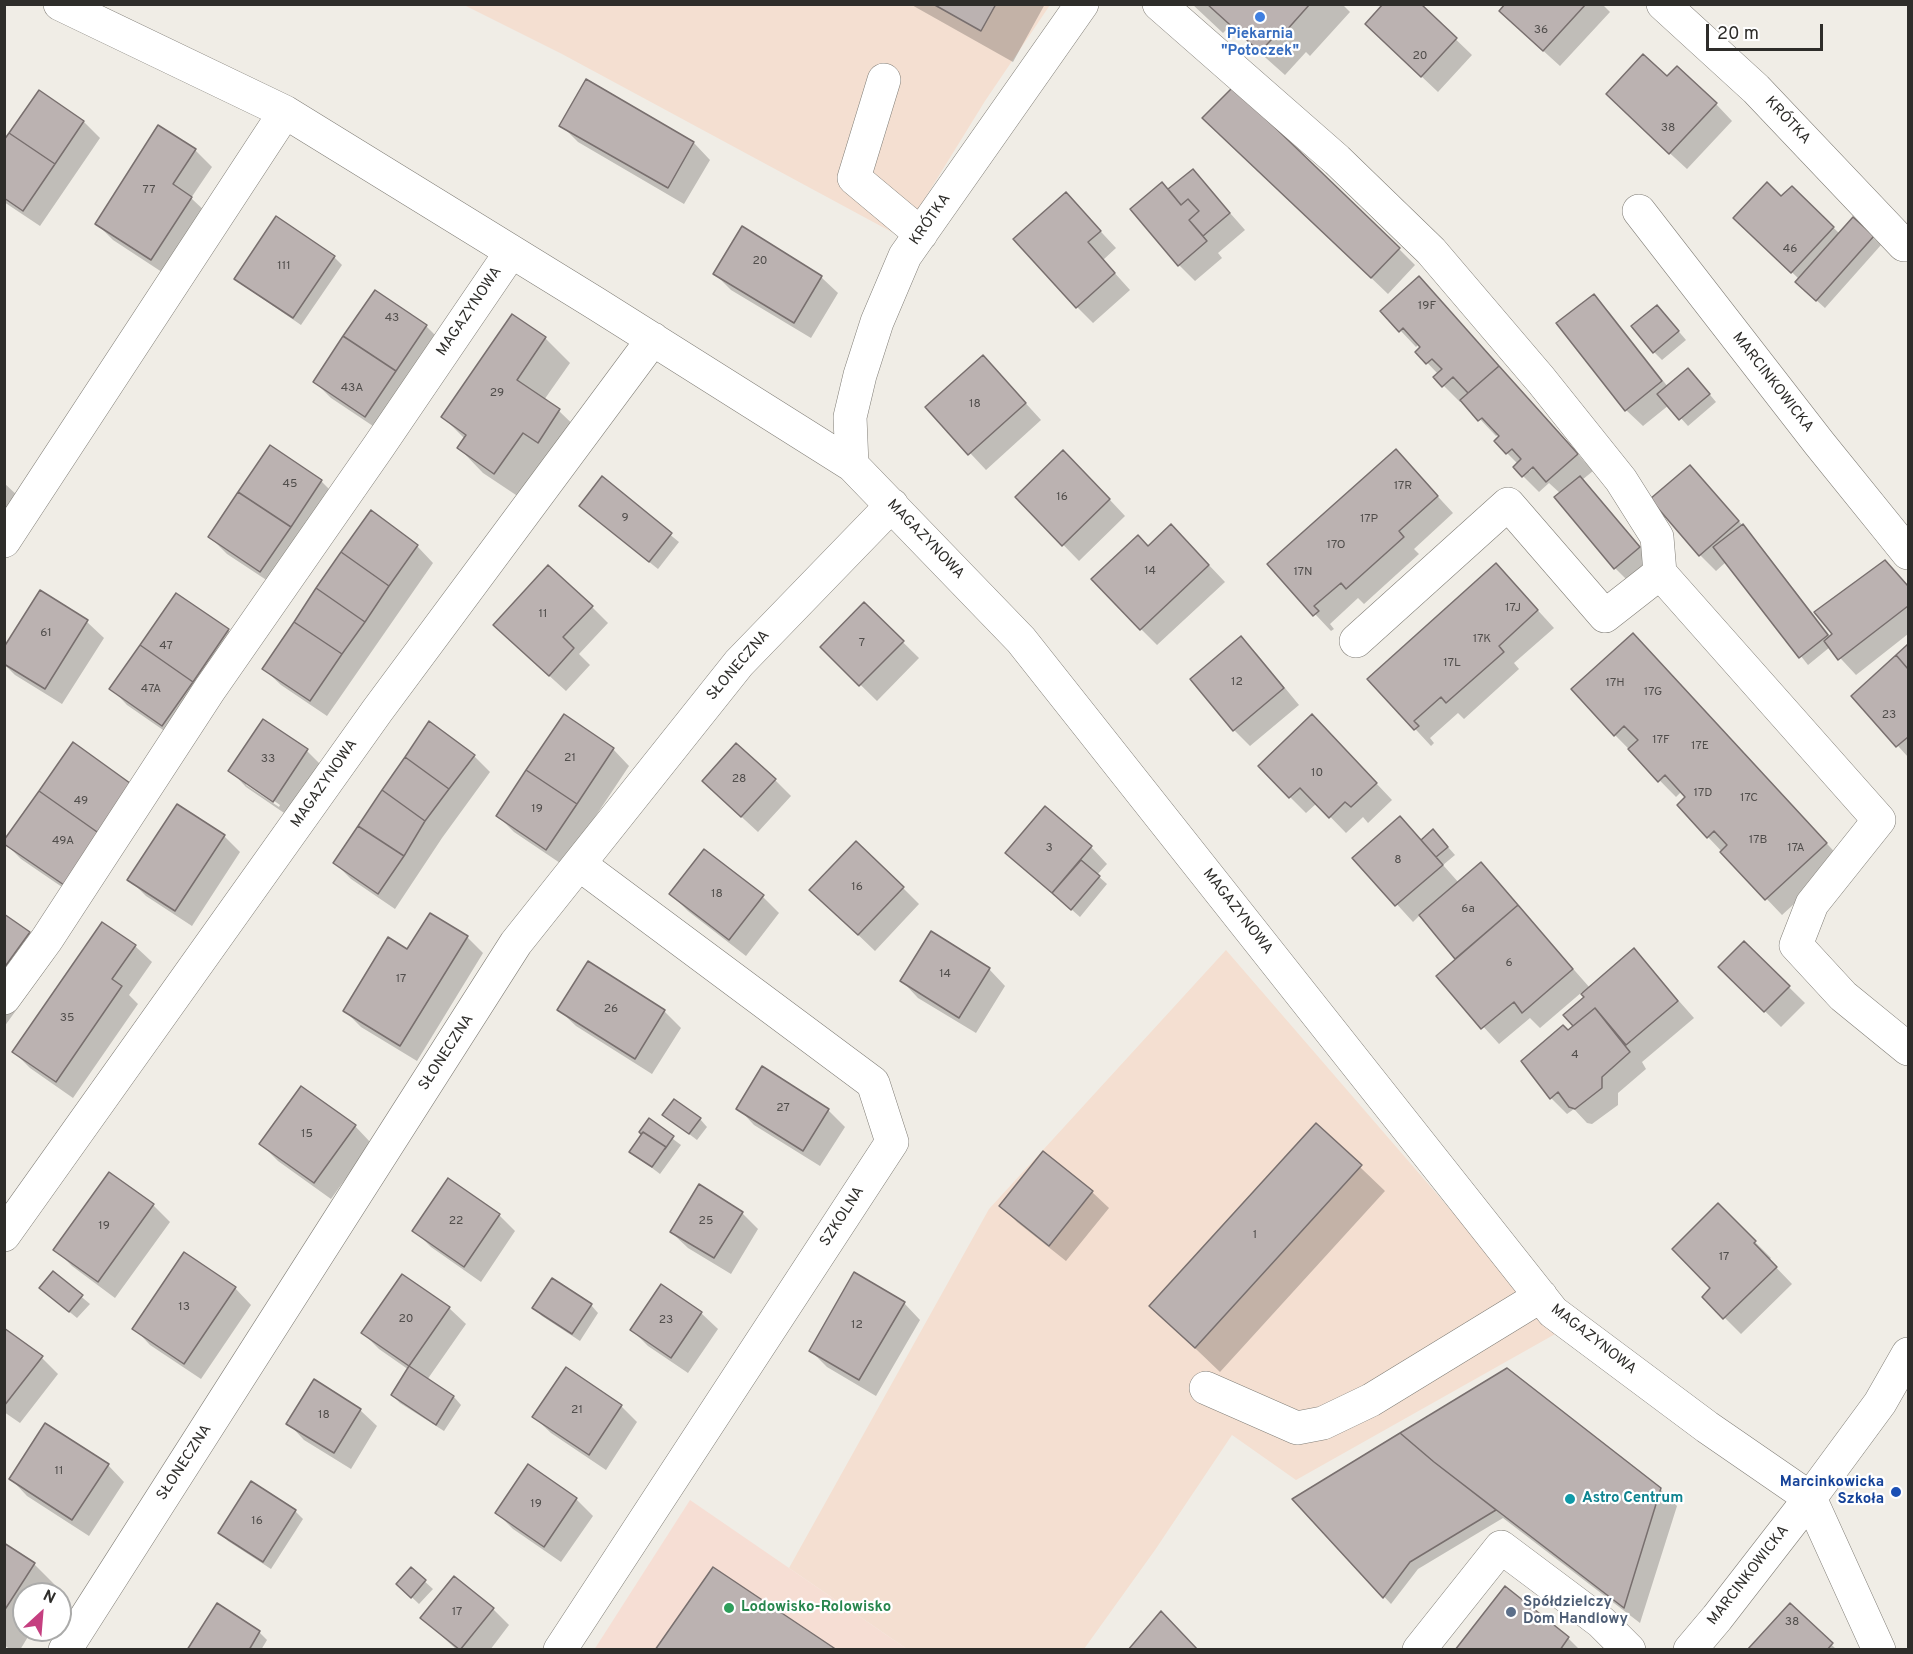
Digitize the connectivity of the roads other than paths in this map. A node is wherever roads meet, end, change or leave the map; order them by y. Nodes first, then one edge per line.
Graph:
1 (60, 4) edge
2 (1082, 4) edge
3 (1159, 4) edge
4 (1663, 4) edge
5 (884, 80) dead end
6 (285, 112) junction
7 (1639, 211) dead end
8 (921, 234) junction
9 (1904, 245) dead end
10 (511, 252) junction
11 (653, 339) junction
12 (852, 465) junction
13 (892, 505) junction
14 (4, 540) edge
15 (1908, 553) edge
16 (1659, 573) junction
17 (1356, 641) dead end
18 (579, 864) junction
19 (4, 998) edge
20 (1908, 1049) edge
21 (4, 1235) edge
22 (1541, 1296) junction
23 (1908, 1354) edge
24 (1206, 1388) dead end
25 (1810, 1497) junction
26 (65, 1650) edge
27 (560, 1650) edge
28 (1419, 1650) edge
29 (1629, 1650) edge
30 (1690, 1650) edge
31 (1879, 1650) edge

1 - 6 street, MAGAZYNOWA
2 - 8 street, KRÓTKA
3 - 16 street
4 - 9 street, KRÓTKA
5 - 8 street
6 - 10 street, MAGAZYNOWA
6 - 14 street
7 - 15 street, MARCINKOWICKA
8 - 12 street, KRÓTKA
10 - 11 street, MAGAZYNOWA
10 - 19 street, MAGAZYNOWA
11 - 12 street, MAGAZYNOWA
11 - 21 street, MAGAZYNOWA
12 - 13 street, MAGAZYNOWA
13 - 18 street, SŁONECZNA
13 - 22 street, MAGAZYNOWA
16 - 17 street
16 - 20 street
18 - 26 street, SŁONECZNA
18 - 27 street, SZKOLNA
22 - 24 street
22 - 25 street, MAGAZYNOWA
23 - 25 street, MARCINKOWICKA
25 - 30 street, MARCINKOWICKA
25 - 31 street
28 - 29 street

